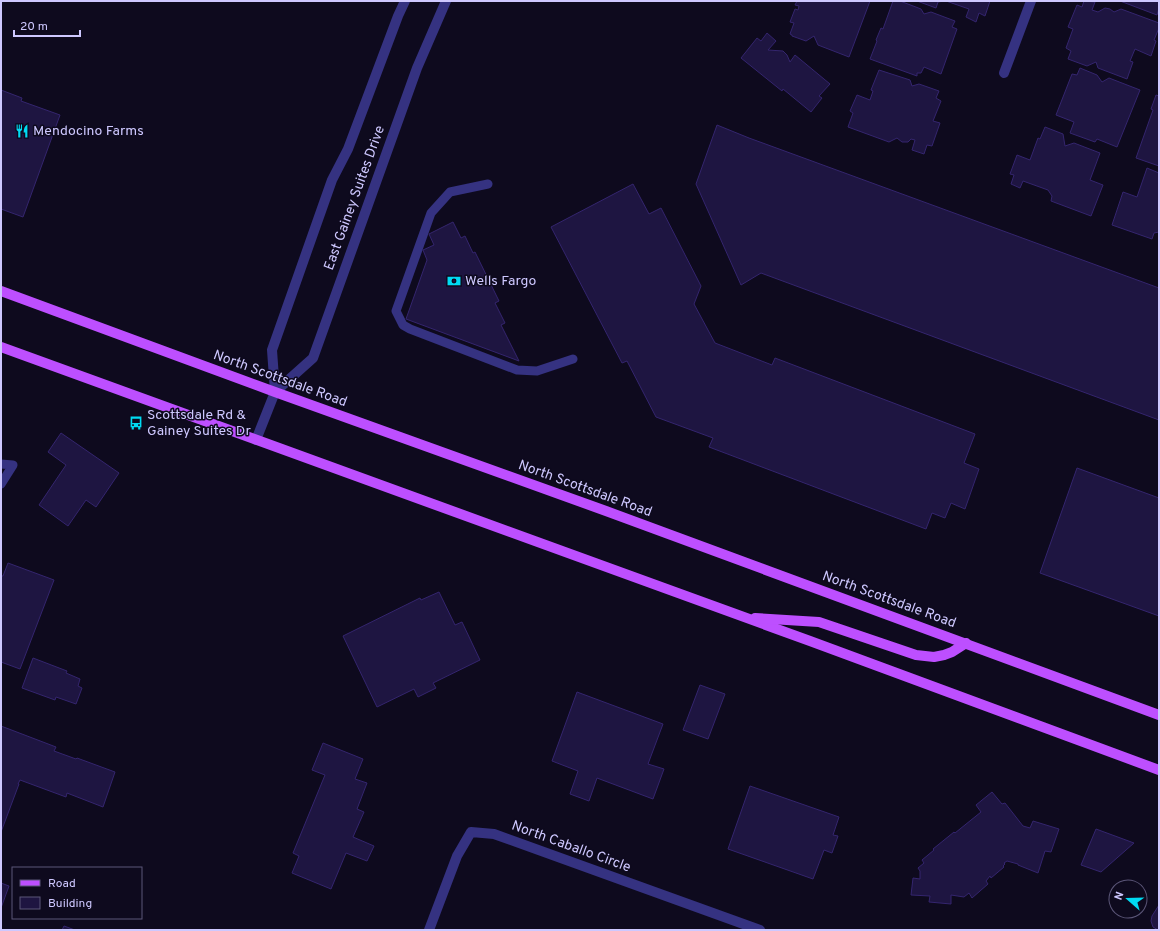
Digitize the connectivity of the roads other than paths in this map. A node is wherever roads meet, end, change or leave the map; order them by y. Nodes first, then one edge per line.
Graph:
1 (405, 1) edge
2 (446, 1) edge
3 (1031, 1) edge
4 (1004, 73) dead end
5 (488, 184) dead end
6 (1, 291) edge
7 (1, 347) edge
8 (573, 359) dead end
9 (275, 392) junction
10 (256, 440) junction
11 (1, 464) edge
12 (1, 484) edge
13 (743, 617) junction
14 (966, 643) junction
15 (1159, 715) edge
16 (1159, 770) edge
17 (429, 930) edge
18 (760, 930) edge

1 - 9 street, East Gainey Suites Drive
2 - 9 street, East Gainey Suites Drive
3 - 4 street
5 - 8 lane
6 - 9 main road, North Scottsdale Road
7 - 10 main road
9 - 10 street, East Gainey Suites Drive
9 - 14 main road, North Scottsdale Road
10 - 13 main road
11 - 12 lane
13 - 14 main road
13 - 16 main road
14 - 15 main road, North Scottsdale Road
17 - 18 street, North Caballo Circle

